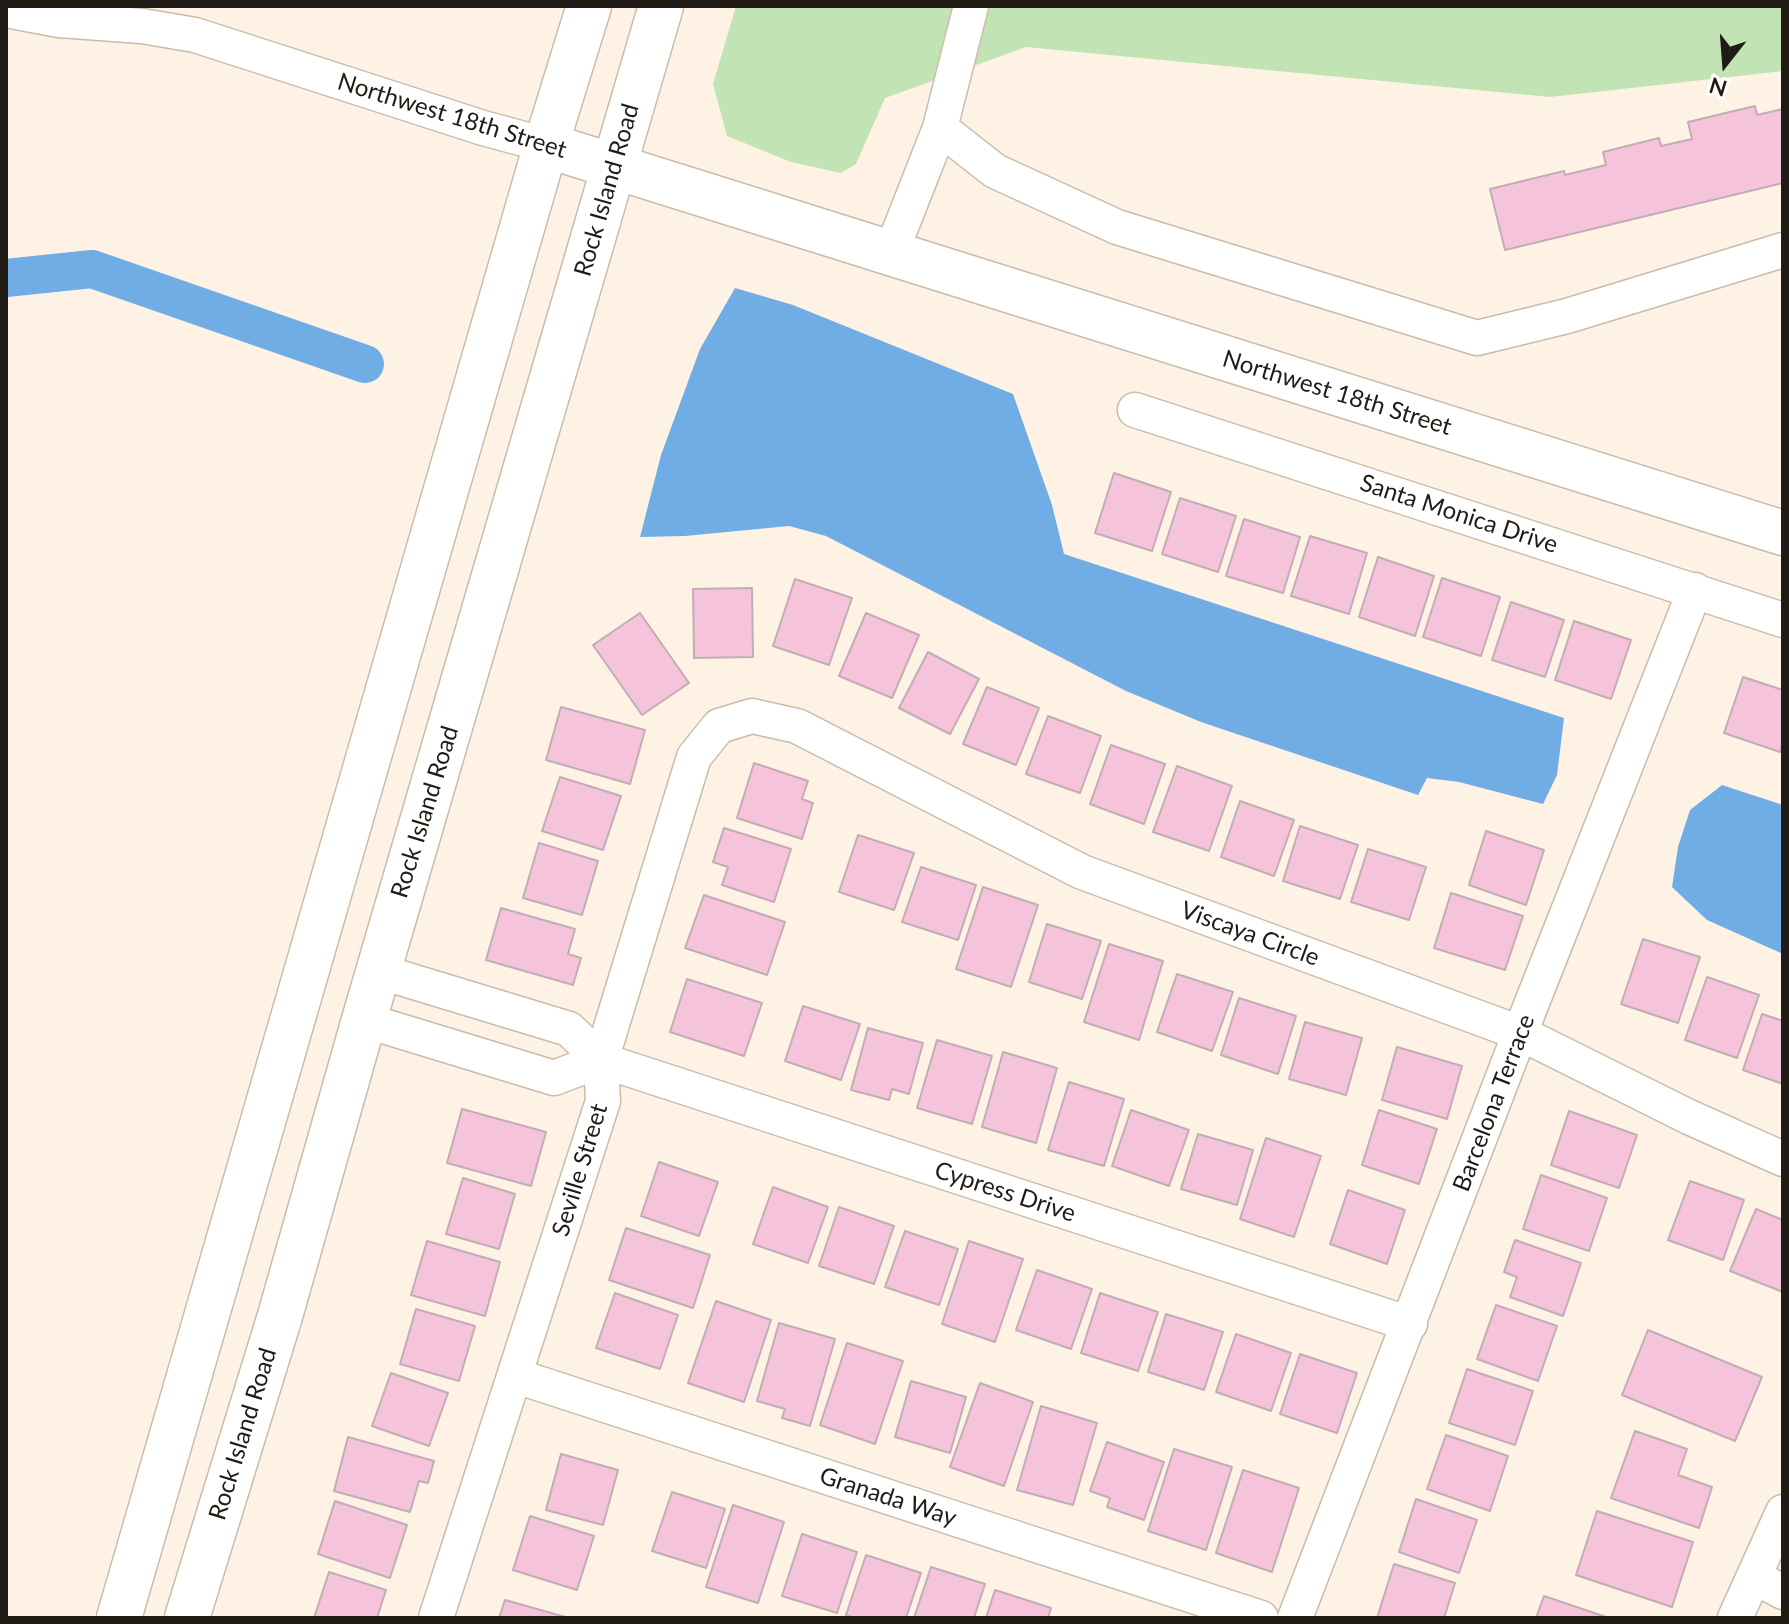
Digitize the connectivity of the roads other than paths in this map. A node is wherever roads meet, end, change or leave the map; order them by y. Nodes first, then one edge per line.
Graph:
1 (589, 6) edge
2 (661, 6) edge
3 (971, 6) edge
4 (6, 10) edge
5 (940, 128) junction
6 (546, 145) junction
7 (613, 167) junction
8 (1783, 250) edge
9 (890, 255) junction
10 (1135, 410) dead end
11 (1783, 533) edge
12 (1695, 590) junction
13 (1783, 620) edge
14 (719, 726) joint
15 (378, 971) junction
16 (364, 1020) junction
17 (1520, 1033) junction
18 (601, 1060) junction
19 (1783, 1159) edge
20 (1410, 1324) junction
21 (516, 1376) junction
22 (1783, 1512) edge
23 (1768, 1585) edge
24 (119, 1618) edge
25 (187, 1618) edge
26 (436, 1618) edge
27 (1261, 1618) edge
28 (1295, 1618) edge
29 (1735, 1618) edge

1 - 6 main road
2 - 7 main road, Rock Island Road
3 - 5 street
4 - 6 street, Northwest 18th Street
5 - 8 street
5 - 9 street
6 - 7 main road, Northwest 18th Street
6 - 24 main road
7 - 9 main road, Northwest 18th Street
7 - 15 main road, Rock Island Road
9 - 11 main road, Northwest 18th Street
10 - 12 street, Santa Monica Drive
12 - 13 street, Santa Monica Drive
12 - 17 street, Barcelona Terrace
14 - 17 street, Viscaya Circle
14 - 18 street, Seville Street
15 - 16 main road, Rock Island Road
15 - 18 street, Cypress Drive
16 - 18 street
16 - 25 main road, Rock Island Road
17 - 19 street, Viscaya Circle
17 - 20 street, Barcelona Terrace
18 - 20 street, Cypress Drive
18 - 21 street, Seville Street
20 - 28 street, Barcelona Terrace
21 - 26 street, Seville Street
21 - 27 street, Granada Way
22 - 23 street
23 - 29 street

